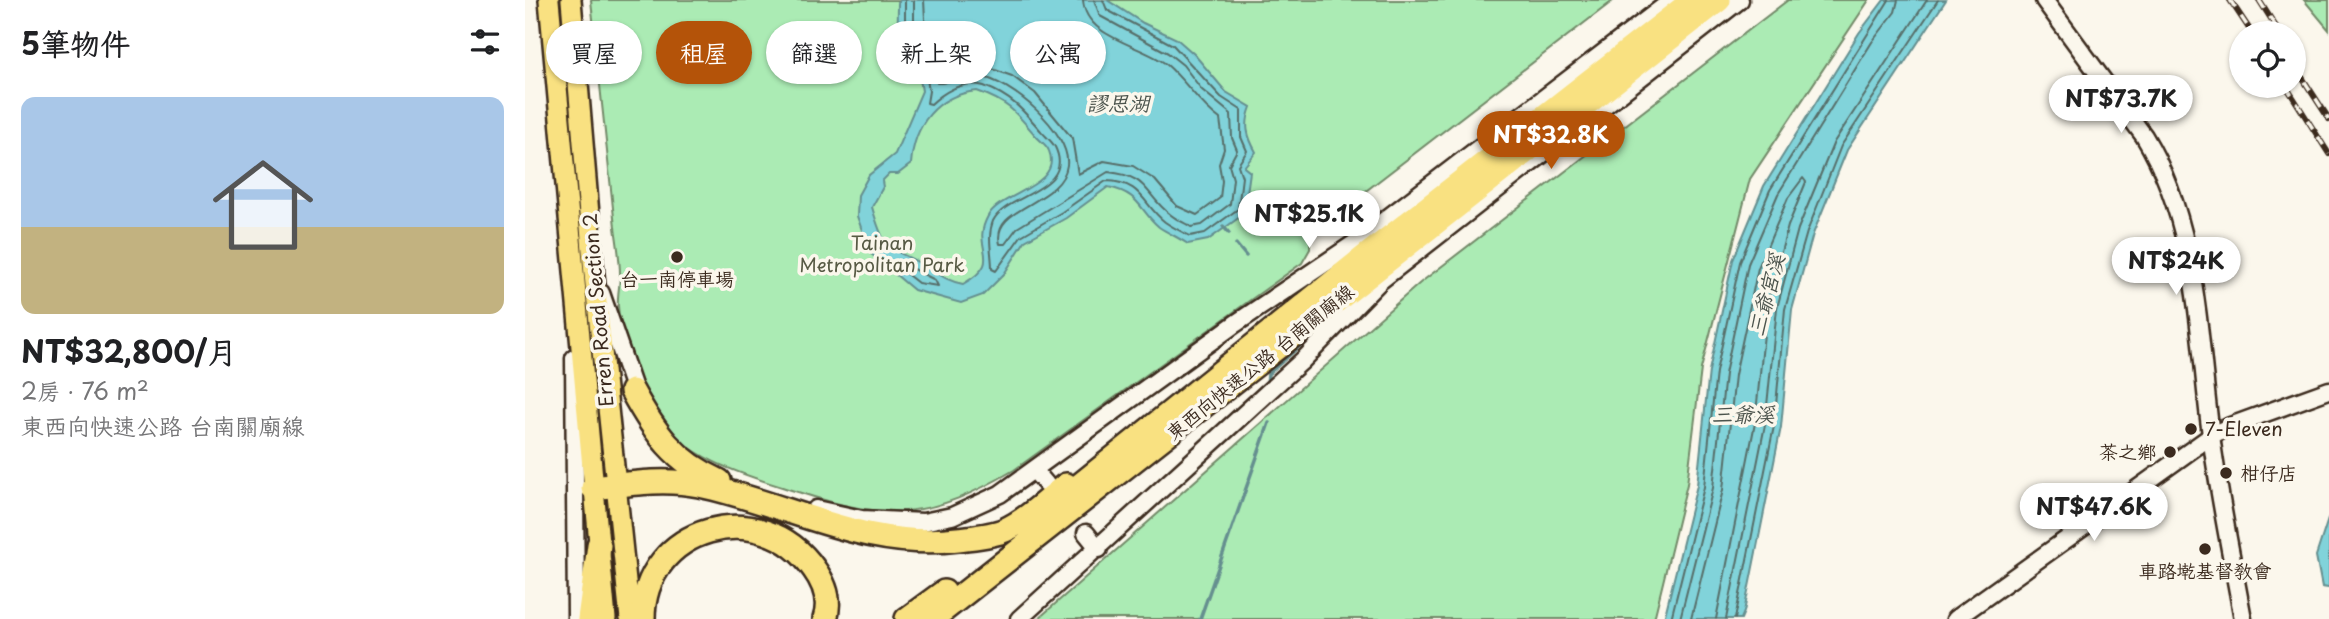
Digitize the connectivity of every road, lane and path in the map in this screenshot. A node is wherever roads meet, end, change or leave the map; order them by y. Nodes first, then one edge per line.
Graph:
1 (549, 0) edge
2 (571, 0) edge
3 (1719, 0) edge
4 (1739, 0) edge
5 (2044, 0) edge
6 (1688, 12) edge
7 (566, 168) junction
8 (1367, 263) junction
9 (594, 274) junction
10 (1313, 321) junction
11 (2329, 390) edge
12 (632, 391) junction
13 (1196, 391) junction
14 (2211, 436) junction
15 (1128, 467) junction
16 (1034, 470) junction
17 (1046, 484) dead end
18 (604, 487) junction
19 (757, 500) junction
20 (1086, 533) dead end
21 (599, 545) junction
22 (1099, 548) junction
23 (576, 619) edge
24 (589, 619) edge
25 (606, 619) edge
26 (630, 619) edge
27 (643, 619) edge
28 (825, 619) edge
29 (907, 619) edge
30 (932, 619) edge
31 (954, 619) edge
32 (1019, 619) edge
33 (1955, 619) edge
34 (2243, 619) edge

1 - 7 main road, Erren Road Section 2
2 - 9 main road, Erren Road Section 2
3 - 6 highway, 東西向快速公路 台南關廟線
4 - 6 street
5 - 14 street
6 - 8 highway, 東西向快速公路 台南關廟線
6 - 8 street
7 - 18 main road, Erren Road Section 2
7 - 23 street
8 - 10 highway, 東西向快速公路 台南關廟線
8 - 10 street
8 - 16 street
9 - 12 street
9 - 18 main road, Erren Road Section 2
10 - 13 highway, 東西向快速公路 台南關廟線
10 - 15 highway, 東西向快速公路 台南關廟線
10 - 22 street
11 - 14 street
12 - 16 street
12 - 19 highway
13 - 19 highway
13 - 29 highway, 東西向快速公路 台南關廟線
14 - 33 street
14 - 34 street
15 - 30 highway, 東西向快速公路 台南關廟線
15 - 31 highway
16 - 17 street
18 - 19 highway
18 - 21 main road, Erren Road Section 2
18 - 26 main road, Erren Road Section 2
20 - 22 street
21 - 24 highway
21 - 25 main road, Erren Road Section 2
22 - 32 street
27 - 28 highway

